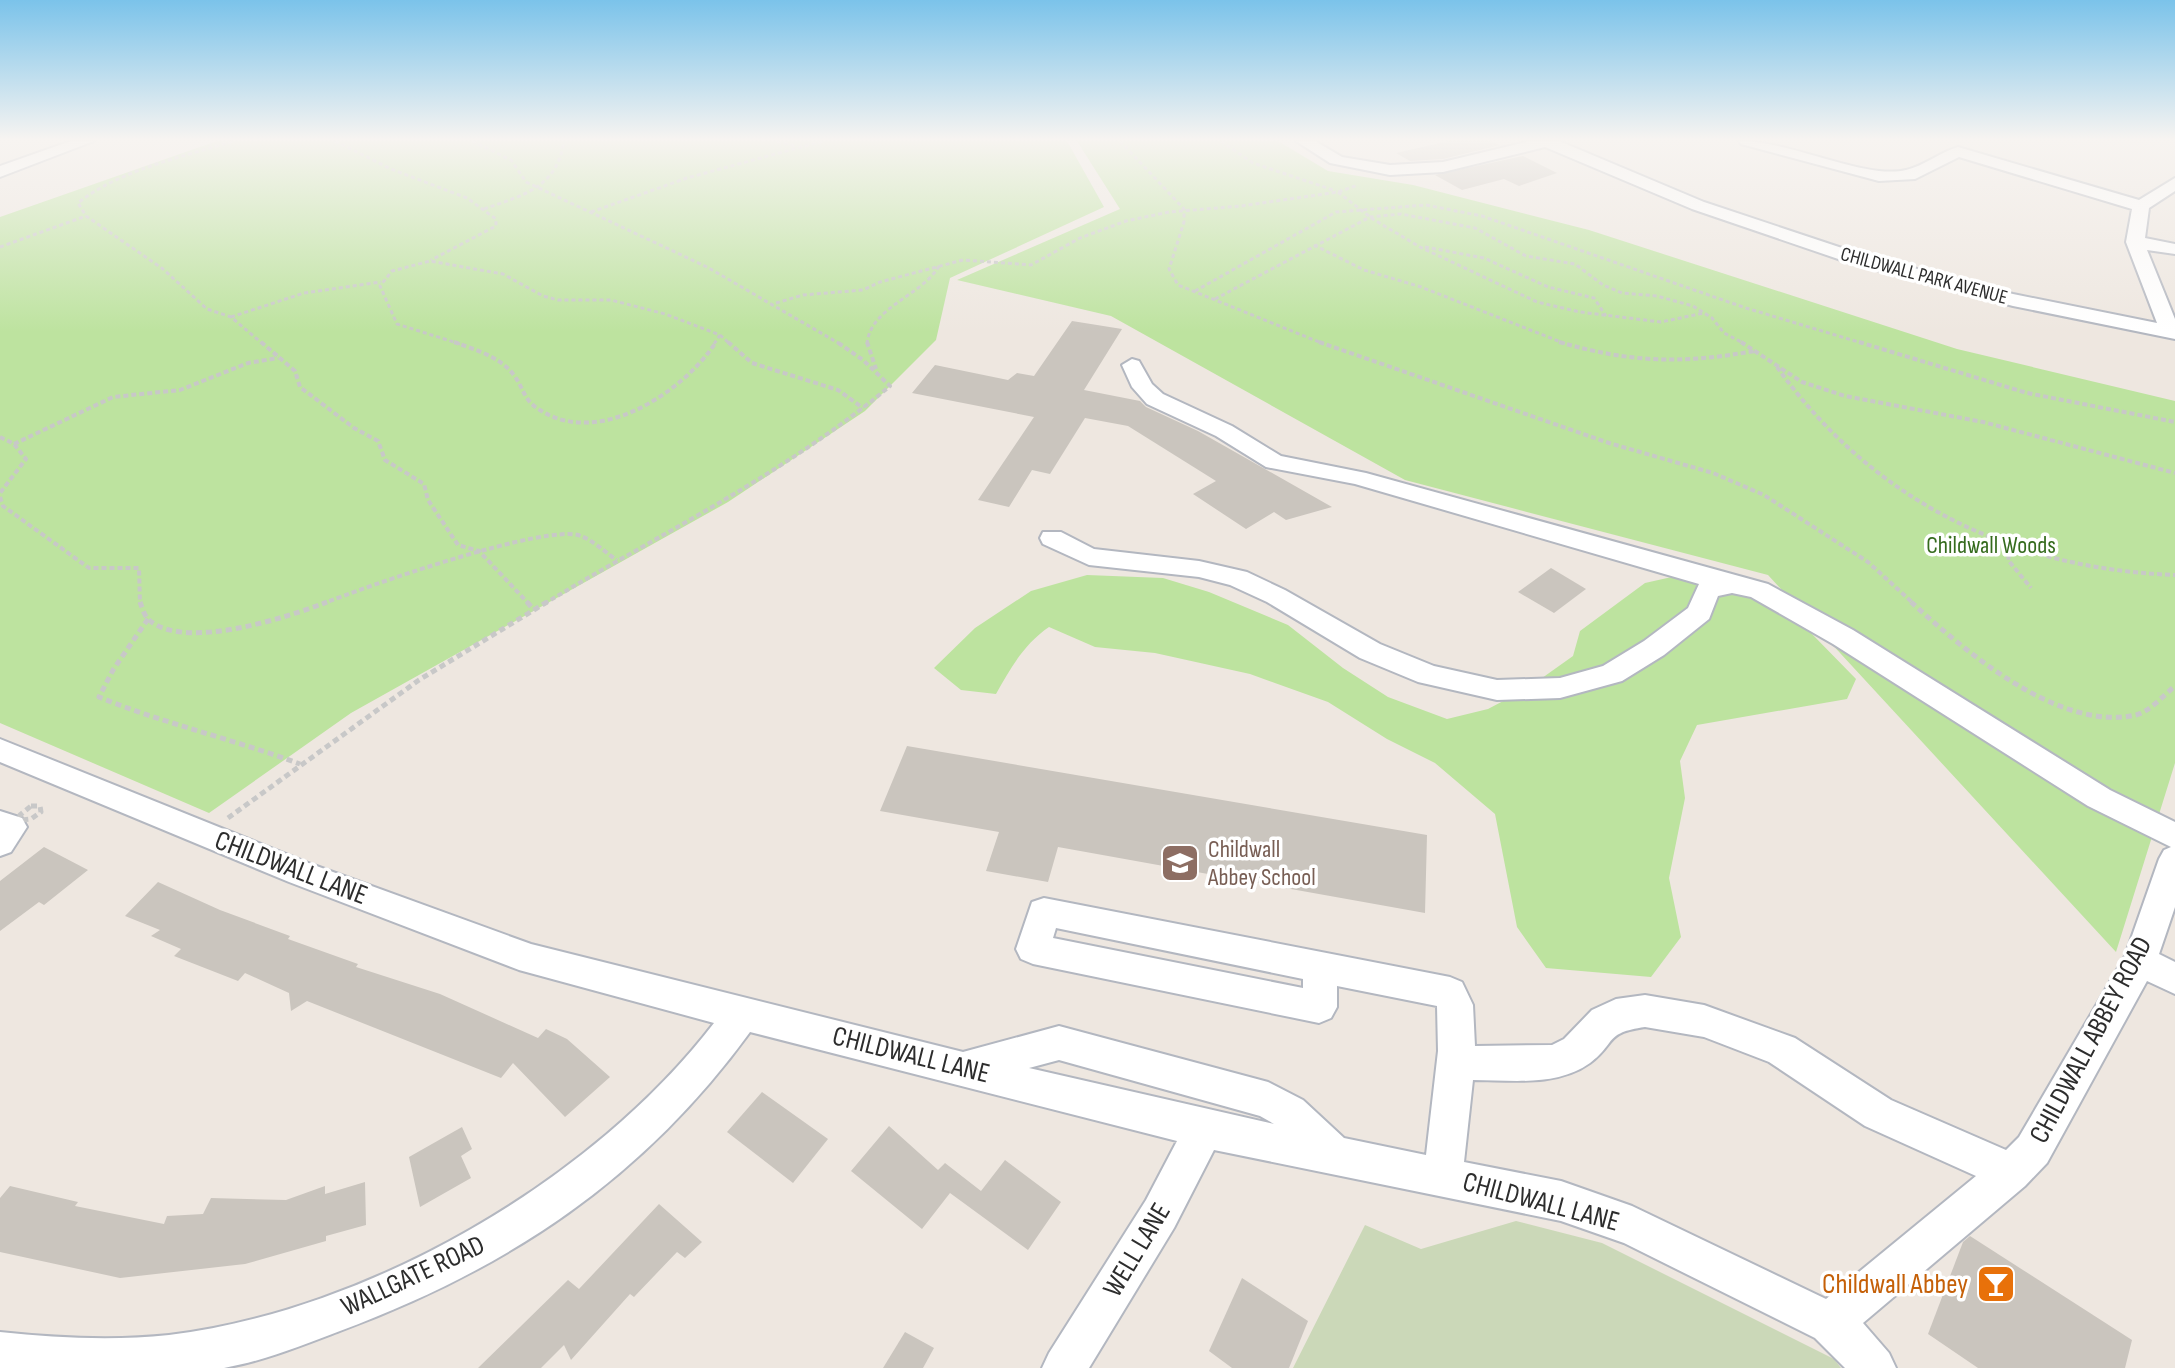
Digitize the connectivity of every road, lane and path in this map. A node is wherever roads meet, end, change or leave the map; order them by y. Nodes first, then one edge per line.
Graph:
1 (79, 205) edge
2 (477, 205) edge
3 (493, 205) edge
4 (576, 205) edge
5 (611, 205) edge
6 (1178, 205) edge
7 (1249, 205) edge
8 (1354, 205) edge
9 (1696, 205) edge
10 (2137, 205) edge
11 (2141, 206) joint
12 (483, 209) junction
13 (1184, 211) junction
14 (591, 212) junction
15 (86, 216) junction
16 (1370, 217) junction
17 (2135, 242) junction
18 (1314, 245) junction
19 (0, 247) edge
20 (1420, 247) junction
21 (2175, 249) edge
22 (430, 261) junction
23 (939, 265) junction
24 (382, 282) junction
25 (1194, 292) junction
26 (1214, 299) junction
27 (776, 303) junction
28 (1704, 313) junction
29 (1606, 316) junction
30 (231, 317) junction
31 (2172, 333) edge
32 (720, 335) junction
33 (1756, 350) junction
34 (279, 358) junction
35 (1776, 364) junction
36 (1132, 365) dead end
37 (877, 370) junction
38 (863, 408) junction
39 (2175, 422) edge
40 (0, 437) edge
41 (14, 444) junction
42 (2175, 473) edge
43 (0, 495) edge
44 (1052, 538) dead end
45 (2011, 547) junction
46 (479, 551) junction
47 (617, 560) junction
48 (2175, 575) edge
49 (1732, 584) junction
50 (2031, 588) dead end
51 (534, 610) junction
52 (148, 619) junction
53 (2175, 686) edge
54 (0, 750) edge
55 (300, 764) junction
56 (0, 823) edge
57 (207, 834) junction
58 (2175, 836) edge
59 (0, 843) edge
60 (2175, 859) edge
61 (2140, 961) junction
62 (1321, 969) junction
63 (2175, 979) edge
64 (743, 1013) junction
65 (1455, 1063) junction
66 (965, 1068) junction
67 (1204, 1129) junction
68 (1334, 1155) junction
69 (2011, 1172) junction
70 (1443, 1177) junction
71 (1830, 1323) junction
72 (0, 1353) edge
73 (1064, 1368) edge
74 (1874, 1368) edge

1 - 15 path
2 - 12 path
3 - 12 path
4 - 14 path
5 - 14 path
6 - 13 path
7 - 13 path
8 - 16 path, bridge
9 - 31 street, CHILDWALL PARK AVENUE
10 - 11 street
11 - 17 street
12 - 22 path
13 - 23 path
13 - 25 path
14 - 27 path
15 - 19 path
15 - 30 path
16 - 18 path
16 - 20 path
16 - 28 path
17 - 21 street
17 - 31 street
18 - 26 path
18 - 33 path
20 - 29 path
20 - 29 path
22 - 24 path
22 - 32 path
23 - 27 path
23 - 37 path
24 - 30 path
24 - 32 path
25 - 26 path
25 - 39 path
26 - 53 path
27 - 37 path
28 - 29 path
28 - 33 path
30 - 34 path
32 - 38 path
33 - 35 path
34 - 41 path
34 - 46 path
35 - 42 path
35 - 45 path
36 - 49 street
37 - 38 path
38 - 47 path
40 - 41 path
41 - 43 path
43 - 52 path
44 - 49 street
45 - 48 path
45 - 50 path
46 - 47 path
46 - 51 path
46 - 52 path
47 - 51 path
49 - 58 street
51 - 55 path
52 - 55 path
54 - 57 street, CHILDWALL LANE
55 - 57 path
56 - 59 street
57 - 64 street, CHILDWALL LANE
60 - 61 street, CHILDWALL ABBEY ROAD
61 - 63 street
61 - 69 street, CHILDWALL ABBEY ROAD
62 - 62 street
62 - 65 street
64 - 66 street, CHILDWALL LANE
64 - 72 street, WALLGATE ROAD
65 - 69 street
65 - 70 street
66 - 67 street, CHILDWALL LANE
66 - 68 street
67 - 68 street, CHILDWALL LANE
67 - 73 street, WELL LANE
68 - 70 street, CHILDWALL LANE
69 - 71 street, CHILDWALL ABBEY ROAD
70 - 71 street, CHILDWALL LANE
71 - 74 street, CHILDWALL LANE

